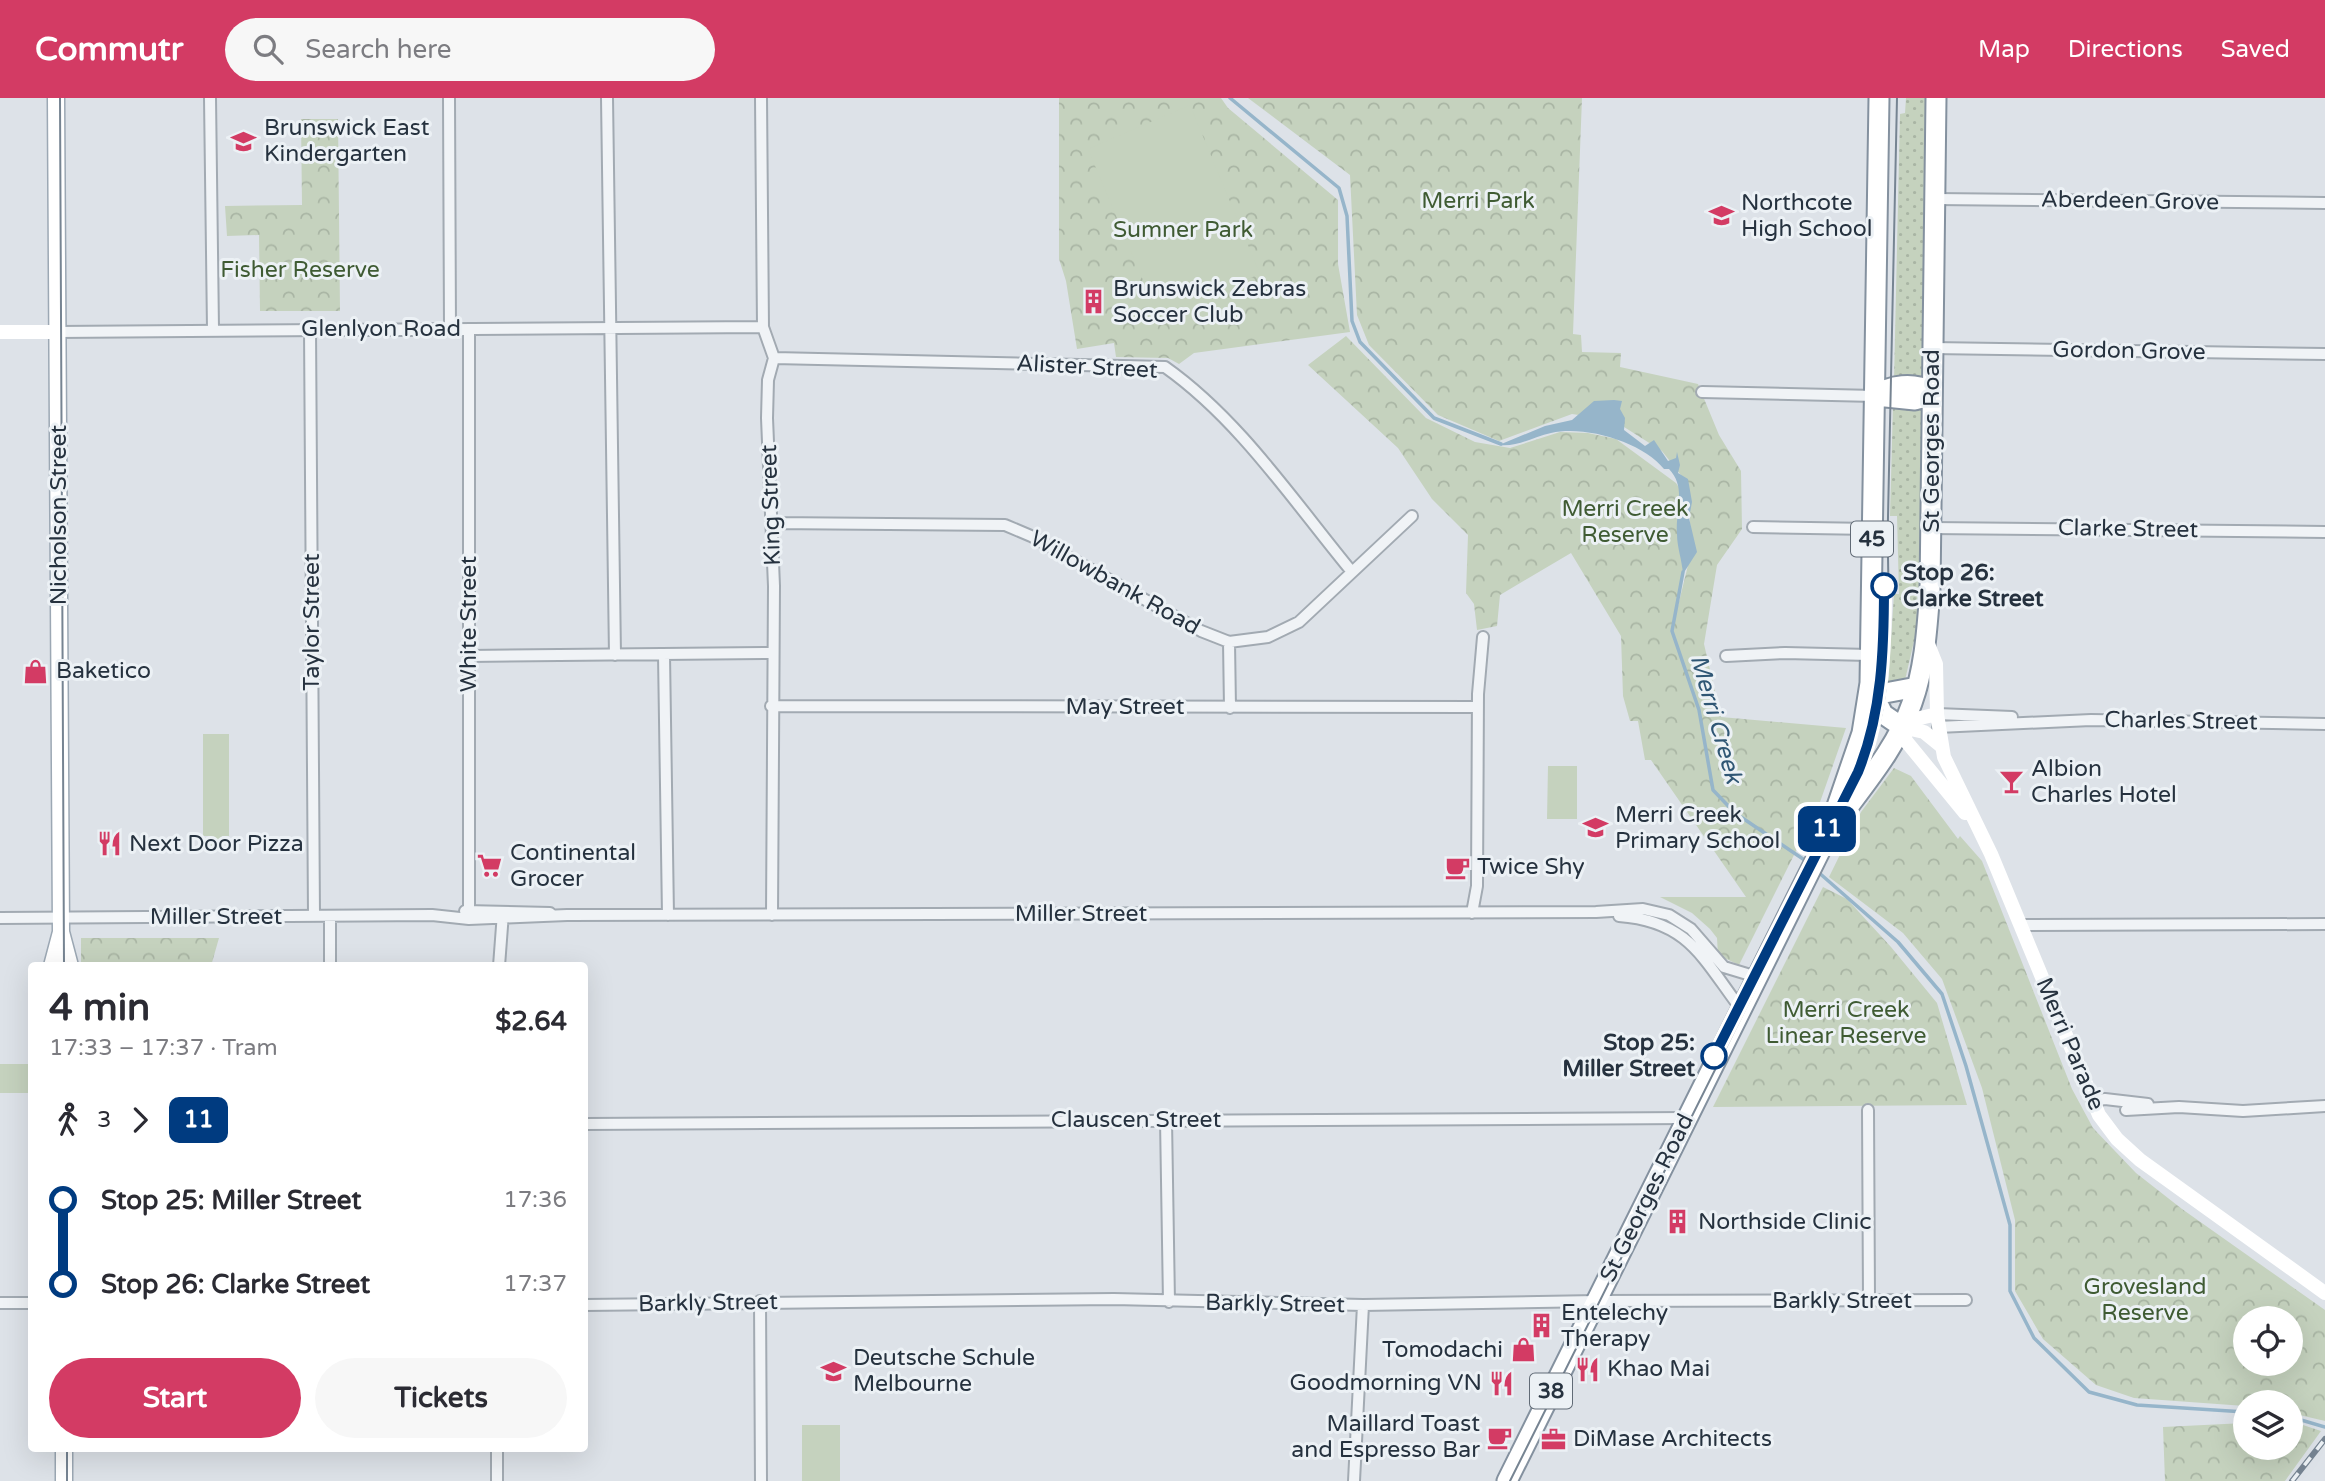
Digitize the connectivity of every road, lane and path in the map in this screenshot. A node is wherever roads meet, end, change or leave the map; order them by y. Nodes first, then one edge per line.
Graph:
1 (210, 98) edge
2 (449, 98) edge
3 (607, 98) edge
4 (761, 98) edge
5 (1879, 98) edge
6 (1936, 98) edge
7 (53, 101) edge
8 (1935, 199) junction
9 (2325, 203) edge
10 (763, 327) junction
11 (469, 328) junction
12 (610, 328) junction
13 (213, 329) junction
14 (310, 329) junction
15 (450, 329) junction
16 (0, 332) edge
17 (57, 332) junction
18 (1932, 348) junction
19 (2325, 354) edge
20 (774, 358) junction
21 (1702, 392) dead end
22 (1932, 393) junction
23 (1875, 396) junction
24 (1412, 516) dead end
25 (772, 523) junction
26 (1753, 527) dead end
27 (1872, 528) junction
28 (1931, 528) junction
29 (2325, 532) edge
30 (1352, 572) junction
31 (1483, 636) dead end
32 (1926, 639) junction
33 (1229, 642) junction
34 (773, 653) junction
35 (664, 654) junction
36 (615, 655) junction
37 (1869, 655) junction
38 (469, 656) junction
39 (1726, 656) dead end
40 (1870, 683) junction
41 (1917, 687) junction
42 (771, 706) junction
43 (1478, 707) junction
44 (1230, 708) junction
45 (1937, 721) junction
46 (2325, 723) edge
47 (1902, 727) junction
48 (1940, 745) junction
49 (1856, 754) junction
50 (1975, 825) junction
51 (1825, 841) junction
52 (1596, 912) junction
53 (1477, 913) junction
54 (498, 914) junction
55 (469, 915) junction
56 (668, 915) junction
57 (772, 915) junction
58 (314, 916) junction
59 (330, 916) junction
60 (0, 918) edge
61 (2325, 924) edge
62 (61, 925) junction
63 (2021, 925) junction
64 (53, 962) edge
65 (69, 962) edge
66 (330, 962) edge
67 (499, 962) edge
68 (1757, 977) junction
69 (1741, 1009) junction
70 (2092, 1101) junction
71 (2325, 1106) edge
72 (2162, 1107) junction
73 (1868, 1110) dead end
74 (2126, 1110) dead end
75 (1687, 1118) junction
76 (1166, 1120) junction
77 (588, 1124) edge
78 (2325, 1293) edge
79 (1869, 1299) junction
80 (1966, 1300) dead end
81 (760, 1301) junction
82 (1597, 1301) junction
83 (1169, 1302) junction
84 (0, 1303) edge
85 (28, 1303) edge
86 (588, 1305) edge
87 (1363, 1305) junction
88 (64, 1452) edge
89 (497, 1452) edge
90 (1357, 1464) junction
91 (64, 1481) edge
92 (497, 1481) edge
93 (761, 1481) edge
94 (1354, 1481) edge
95 (1360, 1481) edge
96 (1507, 1481) edge

1 - 13 street
2 - 15 street
3 - 12 street
4 - 10 street
5 - 23 highway, St Georges Road / 45
6 - 8 highway, St Georges Road
7 - 17 main road, Nicholson Street
8 - 9 street, Aberdeen Grove
8 - 18 highway, St Georges Road
10 - 12 street, Glenlyon Road
10 - 20 street
11 - 12 street, Glenlyon Road
11 - 15 street, Glenlyon Road
11 - 38 street, White Street
12 - 36 street
13 - 14 street, Glenlyon Road
13 - 17 street, Glenlyon Road
14 - 15 street, Glenlyon Road
14 - 58 street, Taylor Street
16 - 17 main road, Glenlyon Road
17 - 62 main road, Nicholson Street
18 - 19 street, Gordon Grove
18 - 22 highway, St Georges Road
20 - 25 street, King Street
20 - 30 street, Alister Street
21 - 23 street
22 - 23 highway
22 - 28 highway, St Georges Road
23 - 27 highway, St Georges Road / 45
24 - 30 street, Willowbank Road
25 - 33 street, Willowbank Road
25 - 34 street, King Street
26 - 27 street
27 - 37 highway, St Georges Road / 45
28 - 29 street, Clarke Street
28 - 32 highway, St Georges Road
30 - 33 street, Willowbank Road
31 - 43 street
32 - 41 highway, St Georges Road
32 - 45 main road, Merri Parade
33 - 44 street
34 - 35 street
34 - 42 street, King Street
35 - 36 street
35 - 56 street
36 - 38 street
37 - 39 street
37 - 40 highway, St Georges Road / 45
38 - 55 street, White Street
40 - 41 highway
40 - 47 highway
40 - 49 highway, St Georges Road / 45
41 - 47 highway, St Georges Road
42 - 44 street, May Street
42 - 57 street, King Street
43 - 44 street, May Street
43 - 53 street
45 - 46 street, Charles Street
45 - 47 main road, Charles Street
45 - 48 main road, Merri Parade
47 - 48 main road
47 - 49 highway
47 - 50 main road, Merri Parade
47 - 51 highway, St Georges Road / 38
48 - 50 main road, Merri Parade
49 - 51 highway, St Georges Road / 38
50 - 63 main road, Merri Parade
51 - 68 highway, St Georges Road / 38
52 - 53 street, Miller Street
52 - 68 street, Miller Street
52 - 69 street, Miller Street
53 - 57 street, Miller Street
54 - 55 street, Miller Street
54 - 56 street, Miller Street
54 - 67 street
55 - 59 street, Miller Street
56 - 57 street, Miller Street
58 - 59 street, Miller Street
58 - 62 street, Miller Street
59 - 66 street
60 - 62 street, Miller Street
61 - 63 street
62 - 64 main road, Nicholson Street
62 - 65 main road, Nicholson Street
63 - 70 main road, Merri Parade
68 - 69 highway, St Georges Road / 38
69 - 75 highway, St Georges Road / 38
70 - 72 street
70 - 78 main road, Merri Parade
71 - 72 street
72 - 74 street
73 - 79 street
75 - 76 street, Clauscen Street
75 - 82 highway, St Georges Road / 38
76 - 77 street, Clauscen Street
76 - 83 street
79 - 80 street, Barkly Street
79 - 82 street, Barkly Street
81 - 83 street, Barkly Street
81 - 86 street, Barkly Street
81 - 93 street
82 - 87 street, Barkly Street
82 - 96 highway, St Georges Road / 38
83 - 87 street, Barkly Street
84 - 85 street
87 - 90 street
88 - 91 main road
89 - 92 street
90 - 94 street
90 - 95 street

